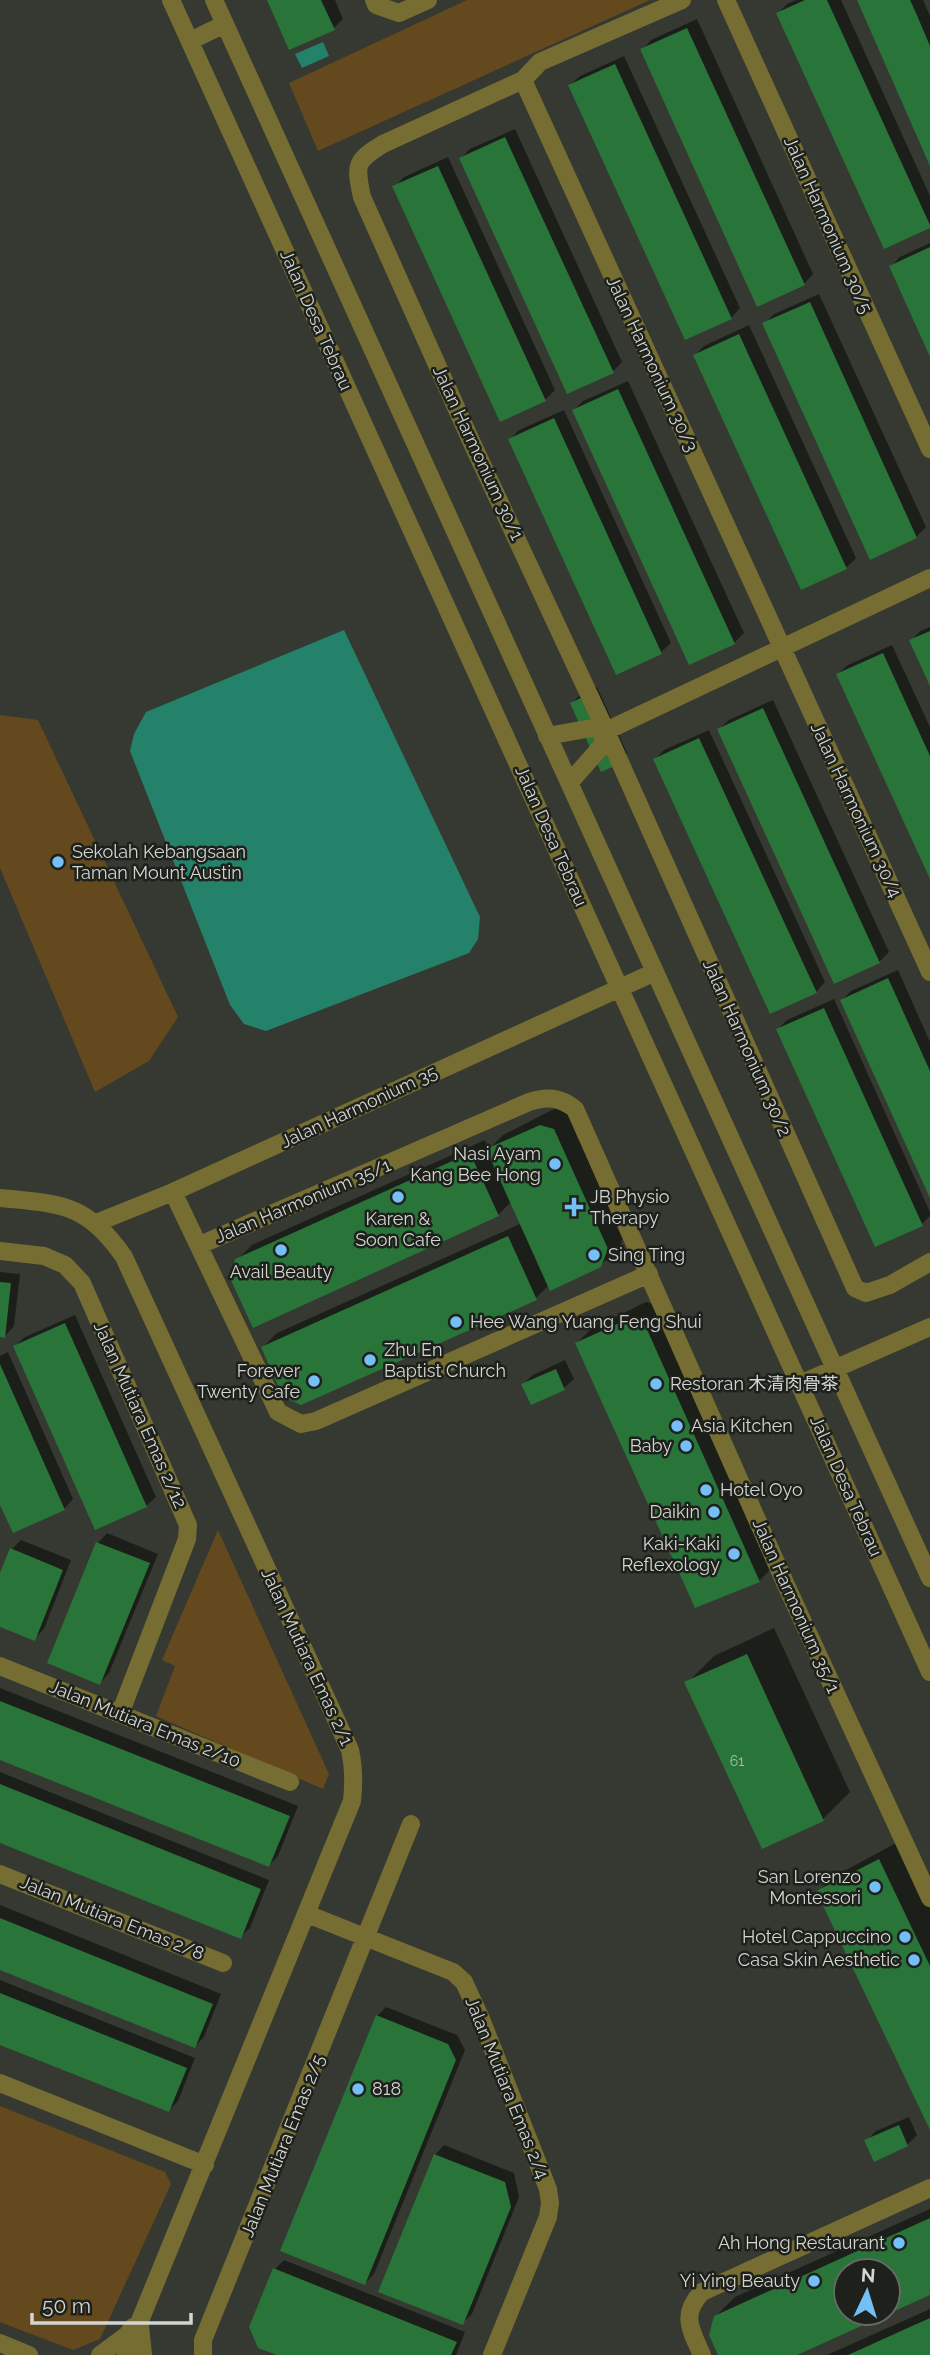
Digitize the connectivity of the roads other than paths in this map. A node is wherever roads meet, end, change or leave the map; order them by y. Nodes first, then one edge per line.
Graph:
1 (171, 0) edge
2 (214, 0) edge
3 (374, 0) edge
4 (428, 0) edge
5 (682, 0) edge
6 (726, 0) edge
7 (225, 24) junction
8 (190, 41) junction
9 (523, 80) junction
10 (930, 449) edge
11 (930, 578) edge
12 (782, 648) junction
13 (606, 731) junction
14 (547, 736) junction
15 (570, 782) junction
16 (655, 972) junction
17 (930, 972) edge
18 (620, 988) junction
19 (173, 1192) junction
20 (0, 1198) edge
21 (96, 1223) junction
22 (200, 1245) junction
23 (0, 1251) edge
24 (930, 1262) edge
25 (649, 1274) junction
26 (930, 1326) edge
27 (835, 1369) junction
28 (800, 1384) junction
29 (930, 1578) edge
30 (0, 1666) edge
31 (930, 1672) edge
32 (120, 1714) junction
33 (290, 1782) dead end
34 (411, 1824) dead end
35 (0, 1874) edge
36 (930, 1898) edge
37 (307, 1914) junction
38 (368, 1937) junction
39 (223, 1963) dead end
40 (0, 2082) edge
41 (205, 2165) junction
42 (930, 2188) edge
43 (140, 2319) junction
44 (0, 2343) edge
45 (29, 2355) edge
46 (100, 2355) edge
47 (126, 2355) edge
48 (143, 2355) edge
49 (203, 2355) edge
50 (492, 2355) edge
51 (702, 2355) edge

1 - 8 street, Jalan Desa Tebrau
2 - 7 street
3 - 4 street
5 - 9 street
6 - 10 street, Jalan Harmonium 30/5
7 - 8 street
7 - 14 street
8 - 18 street, Jalan Desa Tebrau
9 - 12 street, Jalan Harmonium 30/3
9 - 13 street, Jalan Harmonium 30/1
11 - 12 street
12 - 13 street
12 - 17 street, Jalan Harmonium 30/4
13 - 14 street
13 - 15 street
13 - 24 street, Jalan Harmonium 30/2
14 - 15 street
15 - 16 street
16 - 18 street, Jalan Harmonium 35
16 - 27 street
18 - 19 street, Jalan Harmonium 35
18 - 28 street, Jalan Desa Tebrau
19 - 21 street, Jalan Harmonium 35
19 - 22 street
20 - 21 street, Jalan Mutiara Emas 2/1
21 - 37 street, Jalan Mutiara Emas 2/1
22 - 25 street, Jalan Harmonium 35/1
22 - 25 street
23 - 32 street, Jalan Mutiara Emas 2/12
25 - 36 street, Jalan Harmonium 35/1
26 - 27 street
27 - 28 street
27 - 29 street
28 - 31 street, Jalan Desa Tebrau
30 - 32 street, Jalan Mutiara Emas 2/10
32 - 33 street, Jalan Mutiara Emas 2/10
34 - 38 street, Jalan Mutiara Emas 2/5
35 - 39 street, Jalan Mutiara Emas 2/8
37 - 38 street, Jalan Mutiara Emas 2/4
37 - 41 street, Jalan Mutiara Emas 2/1
38 - 49 street, Jalan Mutiara Emas 2/5
38 - 50 street, Jalan Mutiara Emas 2/4
40 - 41 street
41 - 43 street, Jalan Mutiara Emas 2/1
42 - 51 street
43 - 46 street
43 - 47 street, Jalan Mutiara Emas 2/1
43 - 48 street
44 - 45 street

